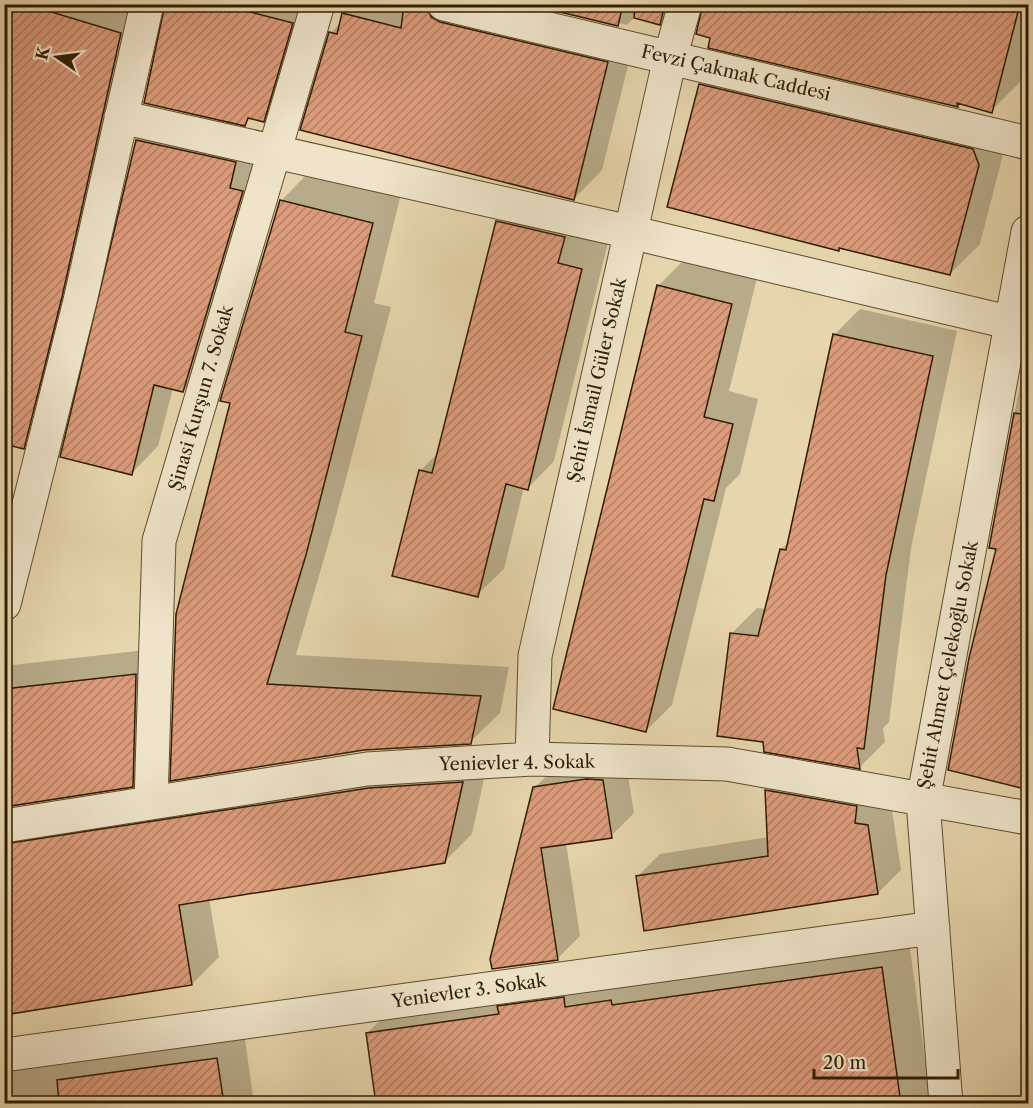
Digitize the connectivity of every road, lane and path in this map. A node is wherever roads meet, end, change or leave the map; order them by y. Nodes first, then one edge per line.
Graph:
1 (147, 4) edge
2 (318, 4) edge
3 (444, 4) edge
4 (685, 4) edge
5 (670, 58) junction
6 (121, 117) junction
7 (1029, 142) edge
8 (274, 151) junction
9 (1029, 231) edge
10 (630, 232) junction
11 (1012, 323) junction
12 (4, 604) edge
13 (532, 759) junction
14 (923, 801) junction
15 (152, 803) junction
16 (1029, 818) edge
17 (4, 826) edge
18 (933, 928) junction
19 (4, 1055) edge
20 (946, 1104) edge

1 - 6 street
2 - 8 street, Şinasi Kurşun 7. Sokak
3 - 5 street, Fevzi Çakmak Caddesi
4 - 5 street, Şehit İsmail Güler Sokak
5 - 7 street, Fevzi Çakmak Caddesi
5 - 10 street, Şehit İsmail Güler Sokak
6 - 8 street
6 - 12 street
8 - 10 street
8 - 15 street, Şinasi Kurşun 7. Sokak
9 - 11 street, Şehit Ahmet Çelekoğlu Sokak
10 - 11 street
10 - 13 street, Şehit İsmail Güler Sokak
11 - 14 street, Şehit Ahmet Çelekoğlu Sokak
13 - 14 street, Yenievler 4. Sokak
13 - 15 street, Yenievler 4. Sokak
14 - 16 street, Yenievler 4. Sokak
14 - 18 street, Şehit Ahmet Çelekoğlu Sokak
15 - 17 street, Yenievler 4. Sokak
18 - 19 street, Yenievler 3. Sokak
18 - 20 street, Şehit Ahmet Çelekoğlu Sokak

